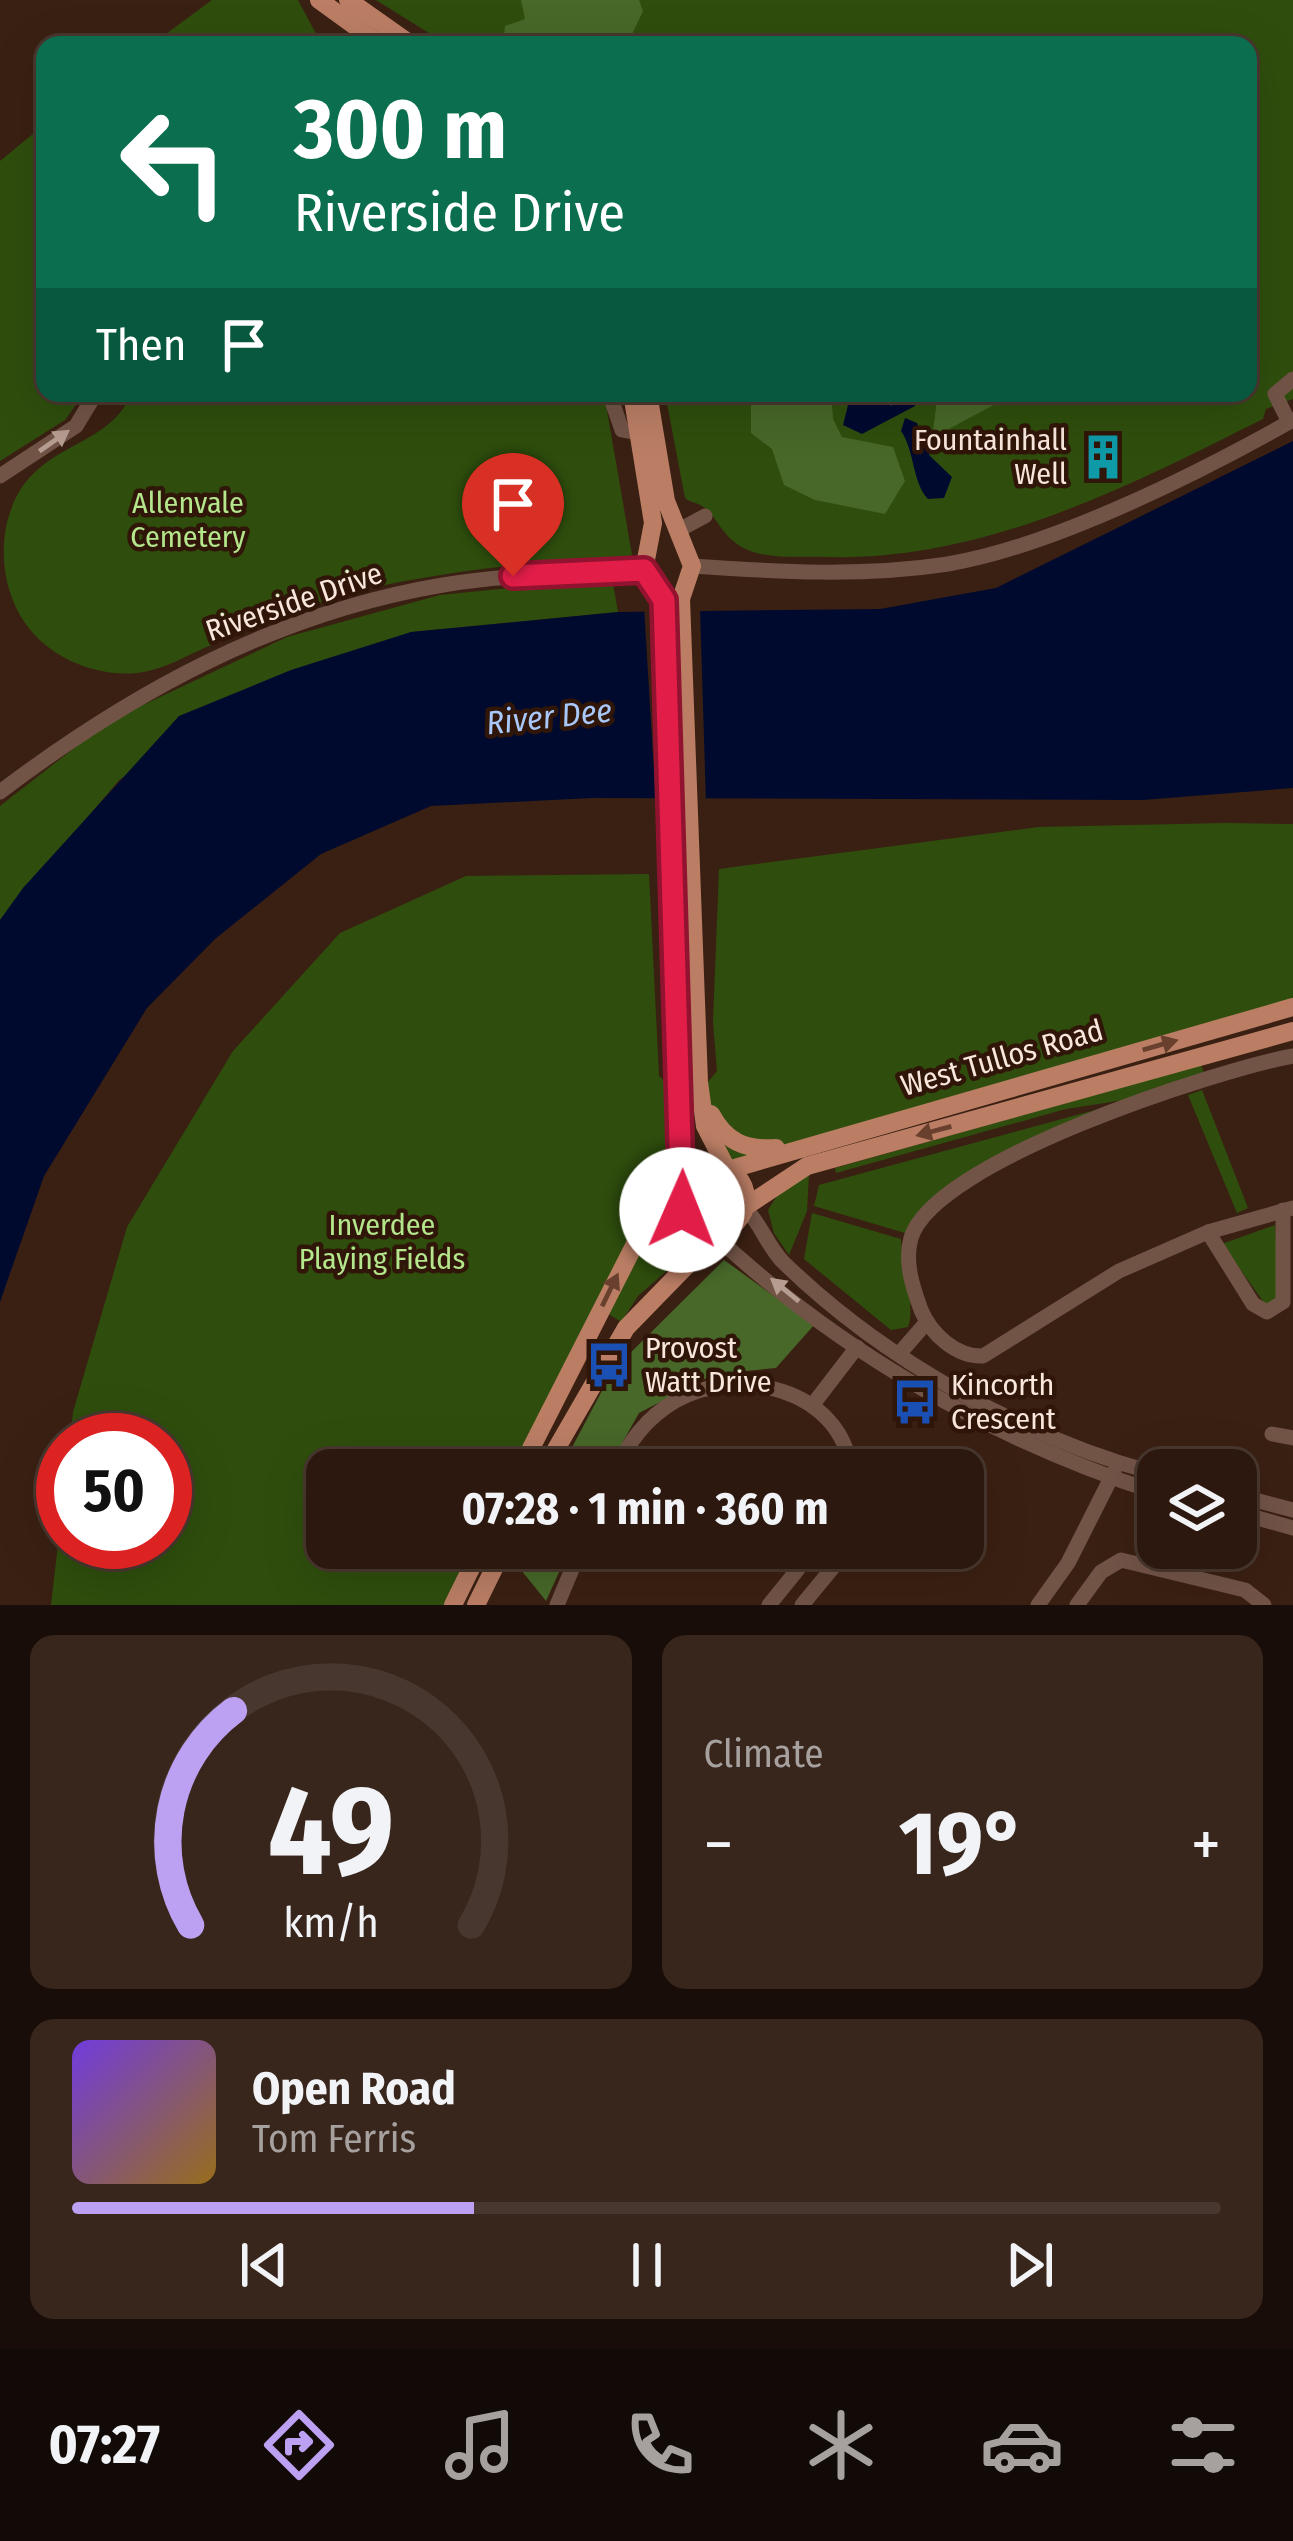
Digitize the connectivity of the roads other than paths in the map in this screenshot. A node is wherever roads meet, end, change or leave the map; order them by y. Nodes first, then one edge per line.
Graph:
1 (319, 0) edge
2 (348, 0) edge
3 (369, 36) edge
4 (399, 36) edge
5 (1293, 379) edge
6 (91, 402) edge
7 (611, 402) edge
8 (633, 402) edge
9 (650, 402) edge
10 (1291, 421) edge
11 (638, 433) junction
12 (0, 476) edge
13 (705, 516) dead end
14 (652, 547) junction
15 (644, 570) junction
16 (678, 573) junction
17 (0, 792) edge
18 (1293, 1007) edge
19 (1293, 1031) edge
20 (1293, 1056) edge
21 (694, 1086) junction
22 (805, 1145) junction
23 (728, 1170) junction
24 (682, 1188) junction
25 (745, 1207) junction
26 (1288, 1209) edge
27 (711, 1232) junction
28 (1208, 1232) junction
29 (926, 1323) junction
30 (857, 1347) junction
31 (899, 1354) junction
32 (814, 1403) junction
33 (1273, 1434) dead end
34 (1293, 1438) edge
35 (531, 1449) edge
36 (556, 1449) edge
37 (628, 1449) edge
38 (842, 1449) edge
39 (1115, 1471) junction
40 (1137, 1473) edge
41 (1137, 1482) edge
42 (1257, 1501) edge
43 (1293, 1510) edge
44 (1257, 1518) edge
45 (1293, 1528) edge
46 (471, 1569) edge
47 (494, 1569) edge
48 (572, 1569) edge
49 (798, 1569) edge
50 (832, 1569) edge
51 (453, 1605) edge
52 (476, 1605) edge
53 (557, 1605) edge
54 (769, 1605) edge
55 (802, 1605) edge
56 (1038, 1605) edge
57 (1077, 1605) edge
58 (1264, 1605) edge

1 - 3 main road
2 - 4 main road
5 - 10 street
12 -> 6 street
7 - 11 street
8 - 11 main road
9 - 16 main road
10 - 16 street
11 - 14 main road
13 - 16 street
14 - 15 main road
14 - 16 main road
15 - 16 main road
15 - 17 street, Riverside Drive
16 - 21 main road
22 -> 18 main road, West Tullos Road
19 -> 25 main road, West Tullos Road
20 - 29 street
21 - 22 main road
21 - 23 main road
21 - 24 main road
22 - 23 main road, West Tullos Road
23 - 24 main road
23 - 25 main road
24 - 27 main road
35 -> 24 main road
25 - 27 main road
25 - 31 street
26 - 28 street
26 - 28 street
30 -> 27 street
27 - 36 main road
28 - 29 street
29 - 31 street
30 - 31 street
30 - 32 street
30 - 39 street
31 - 39 street
32 - 37 street
32 - 38 street
33 - 34 street
39 - 40 street
39 - 41 street
39 - 56 street
42 - 43 street
44 - 45 street
46 - 51 main road
47 - 52 main road
48 - 53 street
49 - 54 street
50 - 55 street
57 - 58 street

